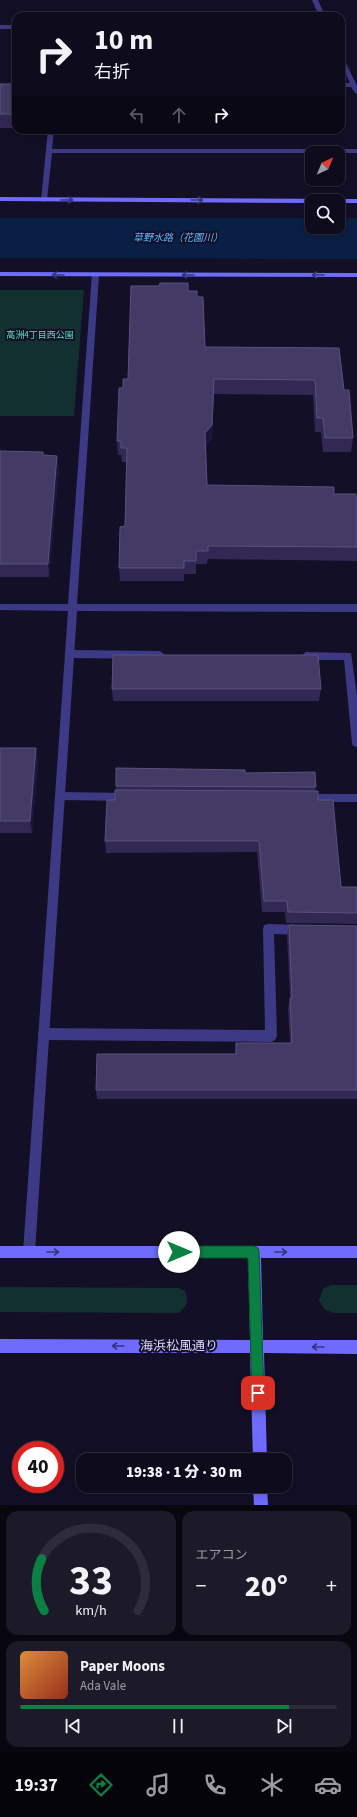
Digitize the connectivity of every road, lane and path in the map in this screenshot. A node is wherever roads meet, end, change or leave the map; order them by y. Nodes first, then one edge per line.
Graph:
1 (315, 0) edge
2 (320, 12) edge
3 (0, 27) edge
4 (12, 27) edge
5 (345, 68) edge
6 (345, 85) edge
7 (353, 85) junction
8 (357, 92) edge
9 (51, 134) edge
10 (49, 151) junction
11 (357, 151) edge
12 (0, 200) edge
13 (44, 200) junction
14 (357, 200) edge
15 (0, 274) edge
16 (95, 275) junction
17 (357, 276) edge
18 (0, 607) edge
19 (73, 607) junction
20 (357, 608) edge
21 (70, 654) junction
22 (173, 655) edge
23 (292, 656) edge
24 (357, 743) edge
25 (60, 796) junction
26 (138, 797) edge
27 (294, 798) edge
28 (357, 798) edge
29 (312, 930) edge
30 (44, 1034) junction
31 (0, 1252) edge
32 (29, 1252) junction
33 (254, 1252) junction
34 (357, 1252) edge
35 (0, 1346) edge
36 (256, 1347) junction
37 (357, 1347) edge
38 (260, 1453) edge
39 (260, 1493) edge
40 (261, 1505) edge

1 - 2 street
3 - 4 street
5 - 7 street
6 - 7 street
7 - 8 street
9 - 10 street
10 - 11 street
10 - 13 street
12 - 13 street
13 -> 14 street
16 -> 15 street
17 -> 16 street
16 - 19 street
18 - 19 street
19 - 20 street
19 - 21 street
21 - 22 street
21 - 25 street
23 - 24 street
25 - 26 street
25 - 30 street
27 - 28 street
29 - 30 street
30 - 32 street
31 - 32 street
32 -> 33 street
33 -> 34 street
33 - 36 street
36 -> 35 street, 海浜松風通り
37 -> 36 street, 海浜松風通り
36 - 38 street
39 - 40 street

